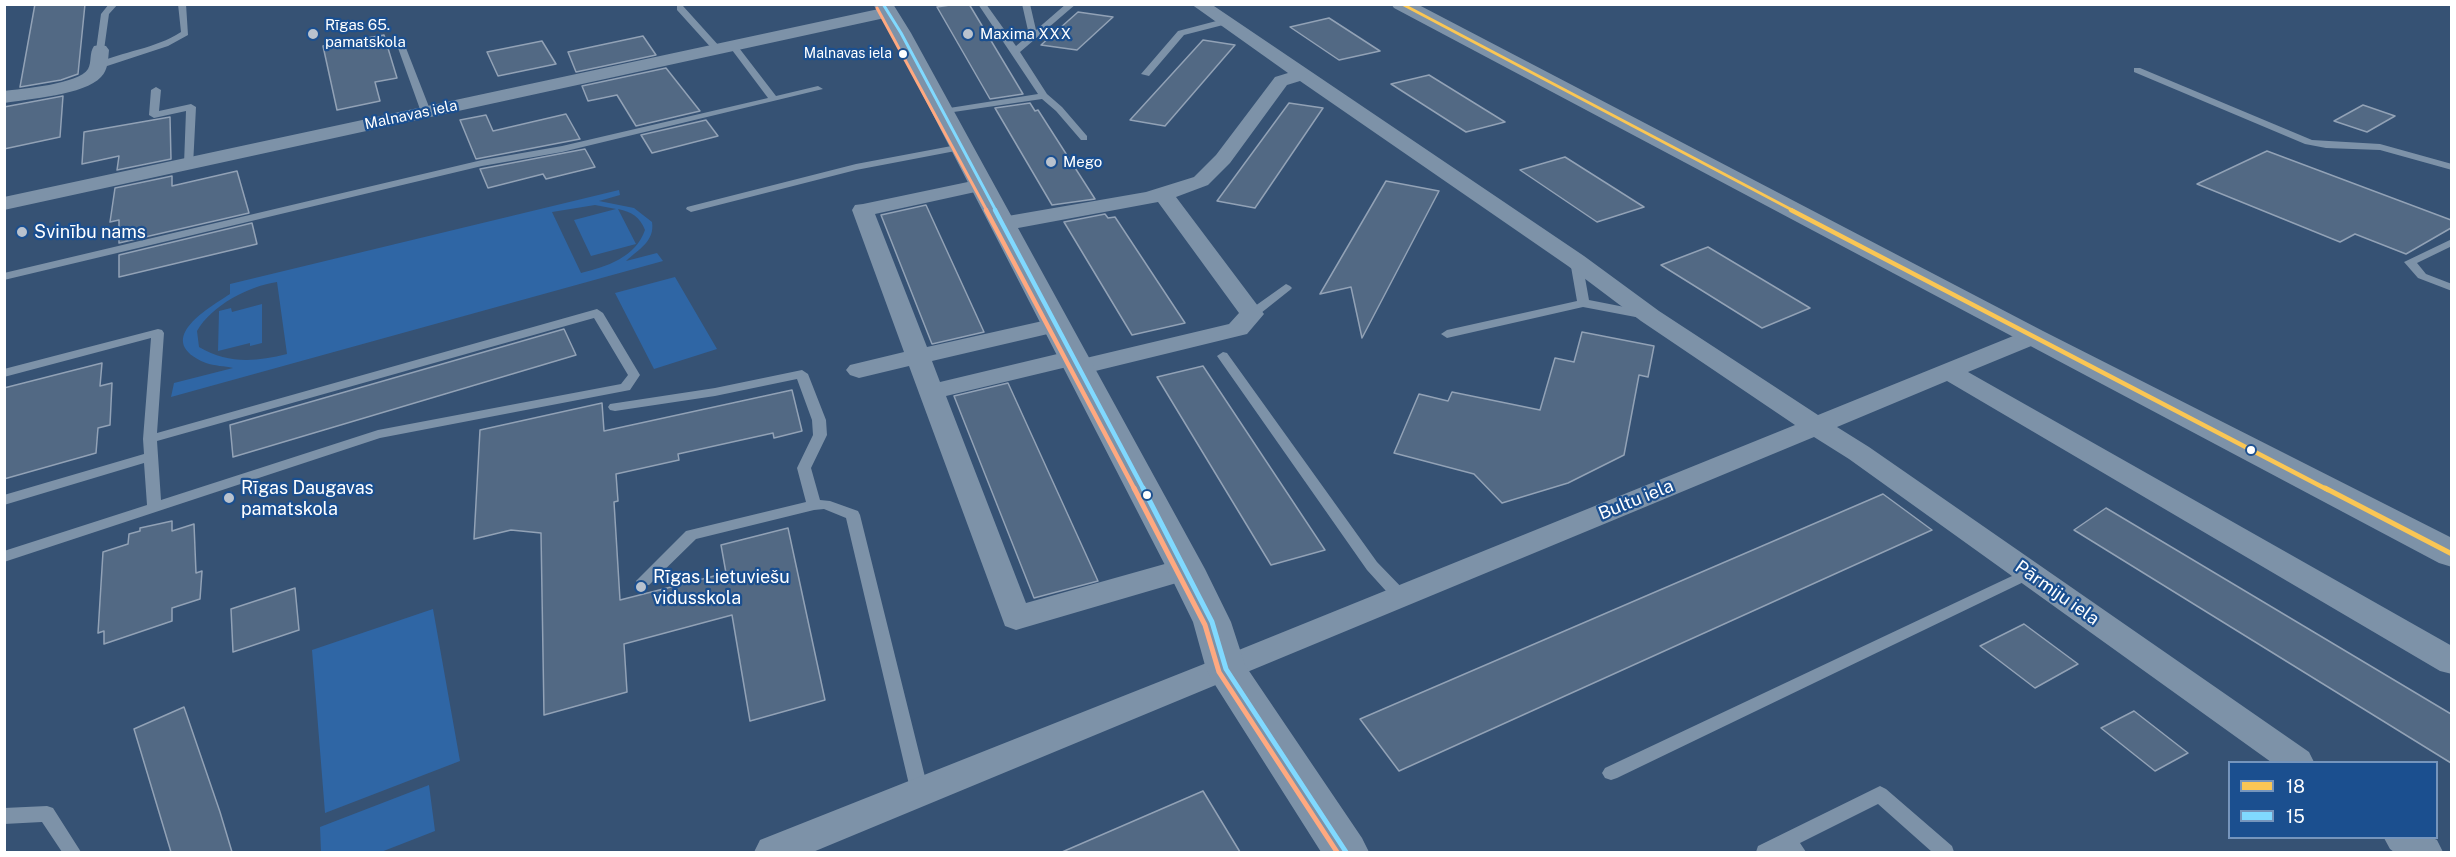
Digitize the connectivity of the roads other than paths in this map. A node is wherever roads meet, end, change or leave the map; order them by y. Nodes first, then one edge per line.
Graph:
1 (114, 4) edge
2 (182, 4) edge
3 (982, 4) edge
4 (1026, 4) edge
5 (1071, 4) edge
6 (1199, 4) edge
7 (1401, 4) edge
8 (680, 8) dead end
9 (886, 8) edge
10 (1224, 22) junction
11 (1033, 36) junction
12 (402, 48) dead end
13 (725, 48) junction
14 (1015, 51) junction
15 (99, 58) junction
16 (2137, 70) dead end
17 (1146, 74) dead end
18 (1300, 75) junction
19 (818, 88) dead end
20 (156, 90) dead end
21 (1044, 96) junction
22 (4, 98) edge
23 (774, 99) junction
24 (426, 112) junction
25 (943, 112) junction
26 (1084, 138) dead end
27 (962, 147) junction
28 (189, 164) junction
29 (2451, 167) edge
30 (982, 185) junction
31 (1163, 194) junction
32 (4, 204) edge
33 (691, 209) dead end
34 (1002, 224) junction
35 (2451, 242) edge
36 (1576, 261) junction
37 (4, 277) edge
38 (1286, 288) dead end
39 (2451, 288) edge
40 (1583, 303) junction
41 (1251, 314) junction
42 (1650, 316) junction
43 (1056, 324) junction
44 (1447, 334) dead end
45 (2032, 337) junction
46 (918, 356) junction
47 (1223, 356) dead end
48 (1076, 362) junction
49 (860, 370) dead end
50 (1949, 372) junction
51 (4, 373) edge
52 (931, 392) junction
53 (615, 407) dead end
54 (1817, 426) junction
55 (150, 440) junction
56 (152, 456) junction
57 (4, 500) edge
58 (814, 505) junction
59 (154, 508) junction
60 (2451, 554) edge
61 (4, 557) edge
62 (1186, 569) junction
63 (2029, 573) junction
64 (644, 580) dead end
65 (1401, 597) junction
66 (2451, 662) edge
67 (1226, 669) junction
68 (2296, 761) edge
69 (1611, 773) dead end
70 (920, 793) junction
71 (4, 816) edge
72 (2406, 839) edge
73 (1792, 847) edge
74 (72, 852) edge
75 (773, 852) edge
76 (1346, 852) edge
77 (1765, 852) edge
78 (1945, 852) edge
79 (2424, 852) edge

1 - 15 lane
2 - 15 lane
3 - 14 lane
4 - 11 lane
5 - 11 lane
6 - 10 street, Pārmiju iela
7 - 45 street
8 - 13 lane
9 - 13 street, Malnavas iela
9 - 25 street
10 - 17 lane
10 - 18 street, Pārmiju iela
11 - 14 lane
12 - 24 lane
13 - 23 lane
13 - 24 street, Malnavas iela
14 - 21 lane
15 - 22 street
16 - 29 lane
18 - 31 street
18 - 36 street, Pārmiju iela
19 - 23 lane
20 - 28 lane
21 - 25 lane
21 - 26 lane
23 - 37 lane
24 - 28 street, Malnavas iela
25 - 27 street
27 - 30 street
27 - 33 lane
28 - 32 street, Malnavas iela
30 - 34 street
30 - 46 street
31 - 34 street
31 - 41 street
34 - 43 street
35 - 39 lane
36 - 40 lane
36 - 42 street, Pārmiju iela
38 - 41 lane
40 - 42 lane
40 - 44 lane
41 - 48 street
42 - 54 street, Pārmiju iela
43 - 46 street
43 - 48 street
45 - 50 street, Bultu iela
45 - 60 street
46 - 49 street
46 - 52 street
47 - 65 lane
48 - 52 street
48 - 62 street
50 - 54 street, Bultu iela
50 - 66 street
51 - 55 lane
52 - 62 street
53 - 58 lane
54 - 63 street, Pārmiju iela
54 - 65 street, Bultu iela
55 - 56 lane
55 - 59 lane
56 - 57 lane
56 - 59 lane
58 - 64 lane
58 - 70 lane
59 - 61 lane
62 - 67 street
63 - 68 street, Pārmiju iela
63 - 69 lane
65 - 67 street, Bultu iela
67 - 70 street, Bultu iela
67 - 76 street
70 - 75 street, Bultu iela
71 - 74 lane
72 - 79 street
73 - 77 lane
73 - 78 lane

